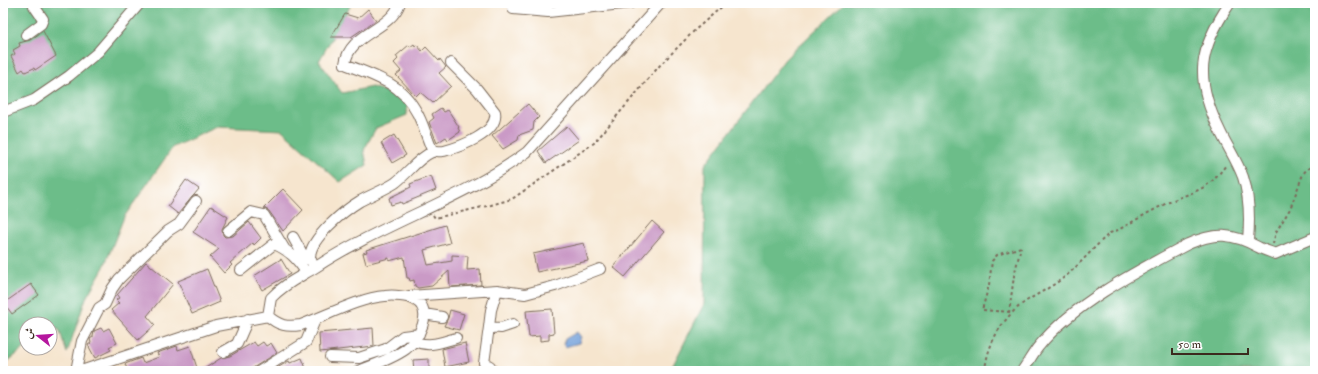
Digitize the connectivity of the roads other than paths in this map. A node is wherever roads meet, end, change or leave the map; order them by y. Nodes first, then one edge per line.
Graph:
1 (34, 3) edge
2 (140, 3) edge
3 (400, 3) edge
4 (631, 3) edge
5 (1230, 3) edge
6 (658, 4) edge
7 (513, 9) dead end
8 (26, 35) dead end
9 (451, 63) dead end
10 (3, 112) edge
11 (433, 152) junction
12 (196, 201) dead end
13 (228, 231) dead end
14 (293, 237) dead end
15 (1315, 237) edge
16 (1248, 240) junction
17 (284, 248) junction
18 (310, 267) junction
19 (600, 269) dead end
20 (241, 270) dead end
21 (497, 290) junction
22 (399, 297) junction
23 (424, 314) junction
24 (268, 316) junction
25 (442, 317) dead end
26 (248, 319) junction
27 (315, 320) junction
28 (513, 324) dead end
29 (489, 327) junction
30 (417, 338) junction
31 (456, 338) dead end
32 (223, 352) dead end
33 (330, 357) dead end
34 (490, 366) dead end
35 (380, 367) edge
36 (76, 371) edge
37 (81, 371) edge
38 (260, 371) edge
39 (358, 371) edge
40 (1022, 371) edge

1 - 8 street
2 - 10 street
3 - 11 street
4 - 7 street
5 - 16 street
6 - 18 street
9 - 11 street
11 - 18 street
12 - 36 street
13 - 17 street
14 - 18 street
15 - 16 street
16 - 40 street
17 - 18 street
17 - 20 street
18 - 24 street
19 - 21 street
21 - 22 street
21 - 29 street
22 - 23 street
22 - 27 street
23 - 25 street
23 - 30 street
24 - 26 street
24 - 27 street
26 - 32 street
26 - 37 street
27 - 38 street
28 - 29 street
29 - 34 street
30 - 31 street
30 - 33 street
30 - 35 street
35 - 39 street

